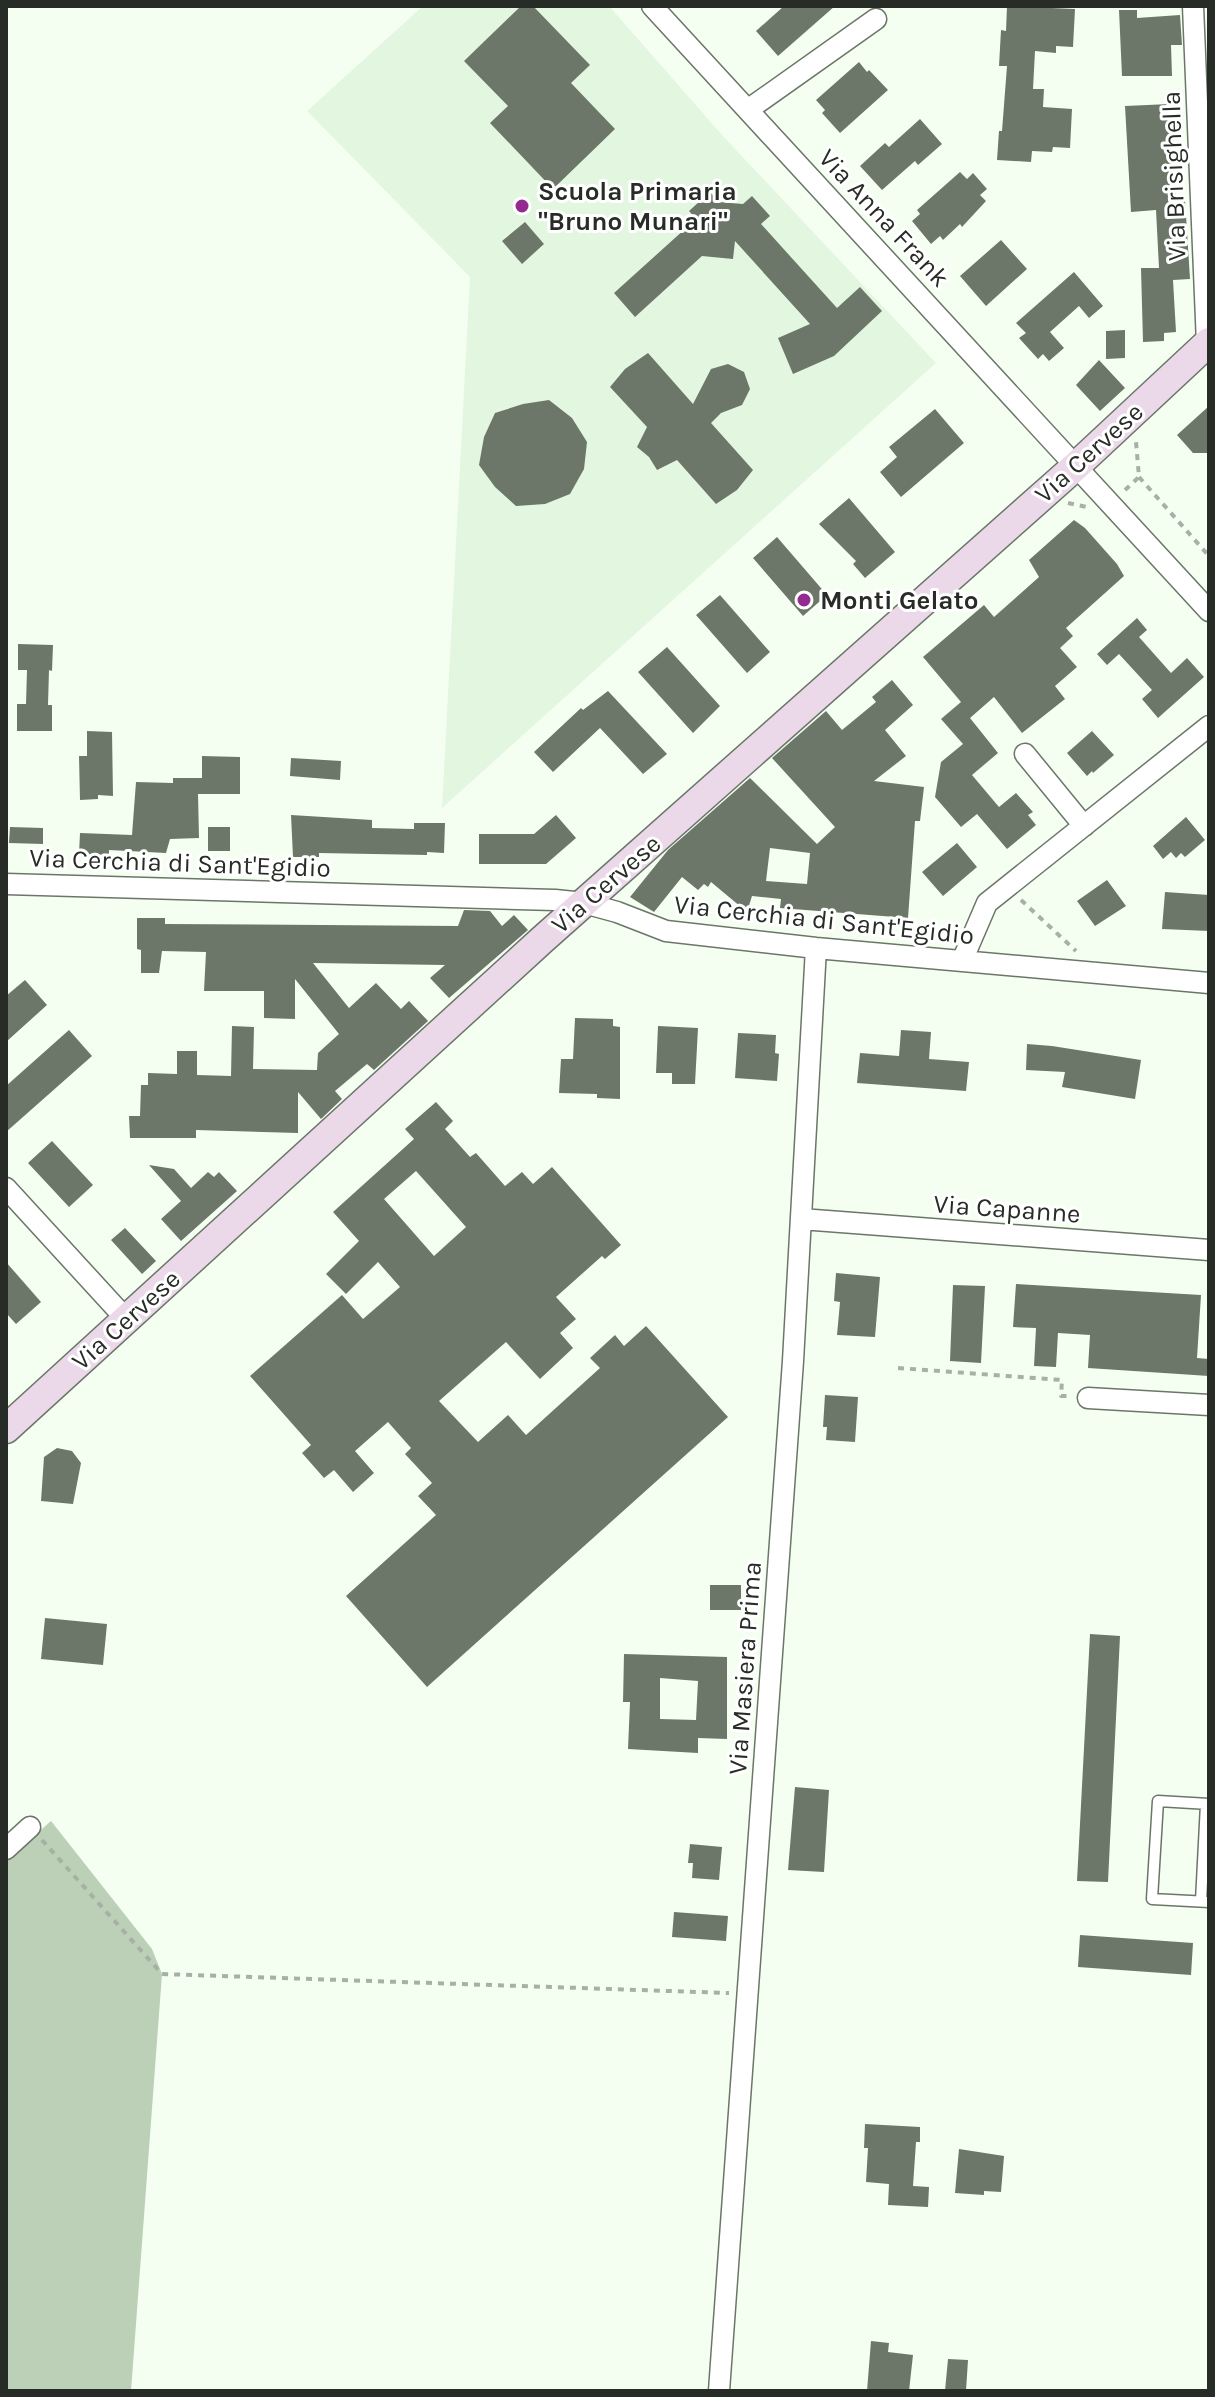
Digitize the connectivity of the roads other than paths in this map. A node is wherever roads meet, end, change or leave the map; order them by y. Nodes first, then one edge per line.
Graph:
1 (652, 6) edge
2 (1193, 6) edge
3 (876, 19) dead end
4 (749, 109) junction
5 (1208, 343) edge
6 (1076, 466) junction
7 (1209, 611) edge
8 (1209, 726) edge
9 (1025, 754) dead end
10 (1084, 826) junction
11 (6, 884) edge
12 (584, 903) junction
13 (816, 948) junction
14 (962, 961) junction
15 (1209, 983) edge
16 (6, 1188) edge
17 (801, 1219) junction
18 (1209, 1250) edge
19 (126, 1319) junction
20 (1088, 1398) road end
21 (1209, 1405) edge
22 (6, 1429) edge
23 (1208, 1804) edge
24 (30, 1827) road end
25 (6, 1849) edge
26 (1205, 1901) edge
27 (719, 2391) edge

1 - 4 street, Via Anna Frank
2 - 5 street, Via Brisighella
3 - 4 street
4 - 6 street, Via Anna Frank
5 - 6 main road, Via Cervese
6 - 7 street, Via Anna Frank
6 - 12 main road, Via Cervese
8 - 10 street
9 - 10 street
10 - 14 street
11 - 12 street, Via Cerchia di Sant'Egidio
12 - 13 street, Via Cerchia di Sant'Egidio
12 - 19 main road, Via Cervese
13 - 14 street, Via Cerchia di Sant'Egidio
13 - 17 street, Via Masiera Prima
14 - 15 street, Via Cerchia di Sant'Egidio
16 - 19 street
17 - 18 street, Via Capanne
17 - 27 street, Via Masiera Prima
19 - 22 main road, Via Cervese
20 - 21 street
23 - 26 lane
23 - 26 lane
24 - 25 street

